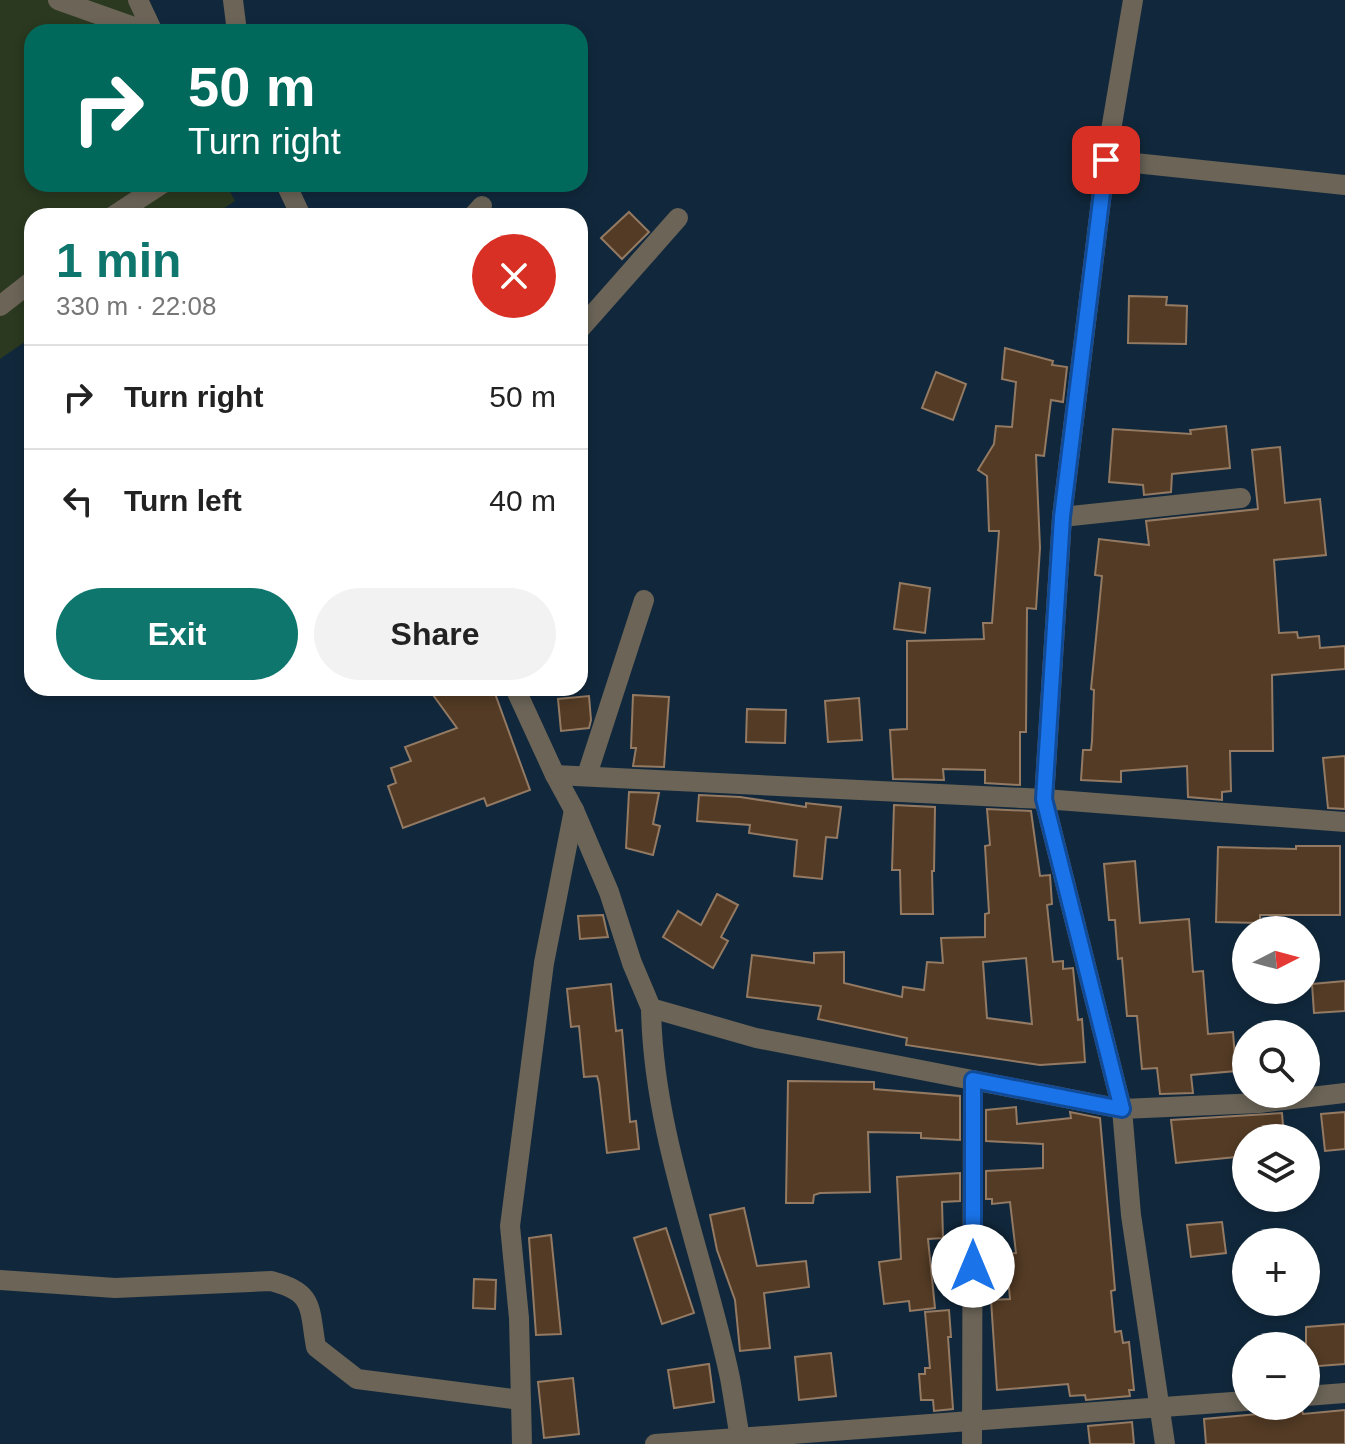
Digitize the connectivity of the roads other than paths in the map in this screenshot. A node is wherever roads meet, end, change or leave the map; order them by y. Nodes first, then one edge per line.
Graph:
1 (58, 0) edge
2 (138, 0) edge
3 (233, 0) edge
4 (1133, 0) edge
5 (127, 24) edge
6 (147, 24) edge
7 (236, 24) edge
8 (1106, 160) junction
9 (1345, 185) edge
10 (150, 192) edge
11 (125, 208) edge
12 (678, 218) dead end
13 (24, 287) edge
14 (0, 306) edge
15 (588, 320) edge
16 (1241, 498) dead end
17 (1062, 517) junction
18 (644, 600) dead end
19 (519, 696) edge
20 (555, 775) junction
21 (587, 775) junction
22 (1044, 799) junction
23 (574, 810) junction
24 (1345, 822) edge
25 (651, 1008) junction
26 (973, 1080) junction
27 (1345, 1093) edge
28 (1122, 1109) junction
29 (0, 1280) edge
30 (1345, 1393) edge
31 (1320, 1395) edge
32 (521, 1400) junction
33 (1232, 1402) edge
34 (1161, 1408) junction
35 (972, 1421) junction
36 (741, 1440) edge
37 (522, 1444) edge
38 (655, 1444) edge
39 (972, 1444) edge
40 (1165, 1444) edge

1 - 5 street
2 - 6 street
3 - 7 street
4 - 8 street
8 - 9 street
8 - 17 street
10 - 11 street
12 - 15 street
13 - 14 street
16 - 17 street
17 - 22 street
18 - 21 street
19 - 20 street
20 - 21 street
20 - 23 street
21 - 22 street
22 - 24 street
22 - 28 street
23 - 25 street
23 - 32 street
25 - 26 street
25 - 36 street
26 - 28 street
26 - 35 street
27 - 28 street
28 - 34 street
29 - 32 street
30 - 31 street
32 - 37 street
33 - 34 street
34 - 35 street
34 - 40 street
35 - 36 street
35 - 39 street
36 - 38 street

